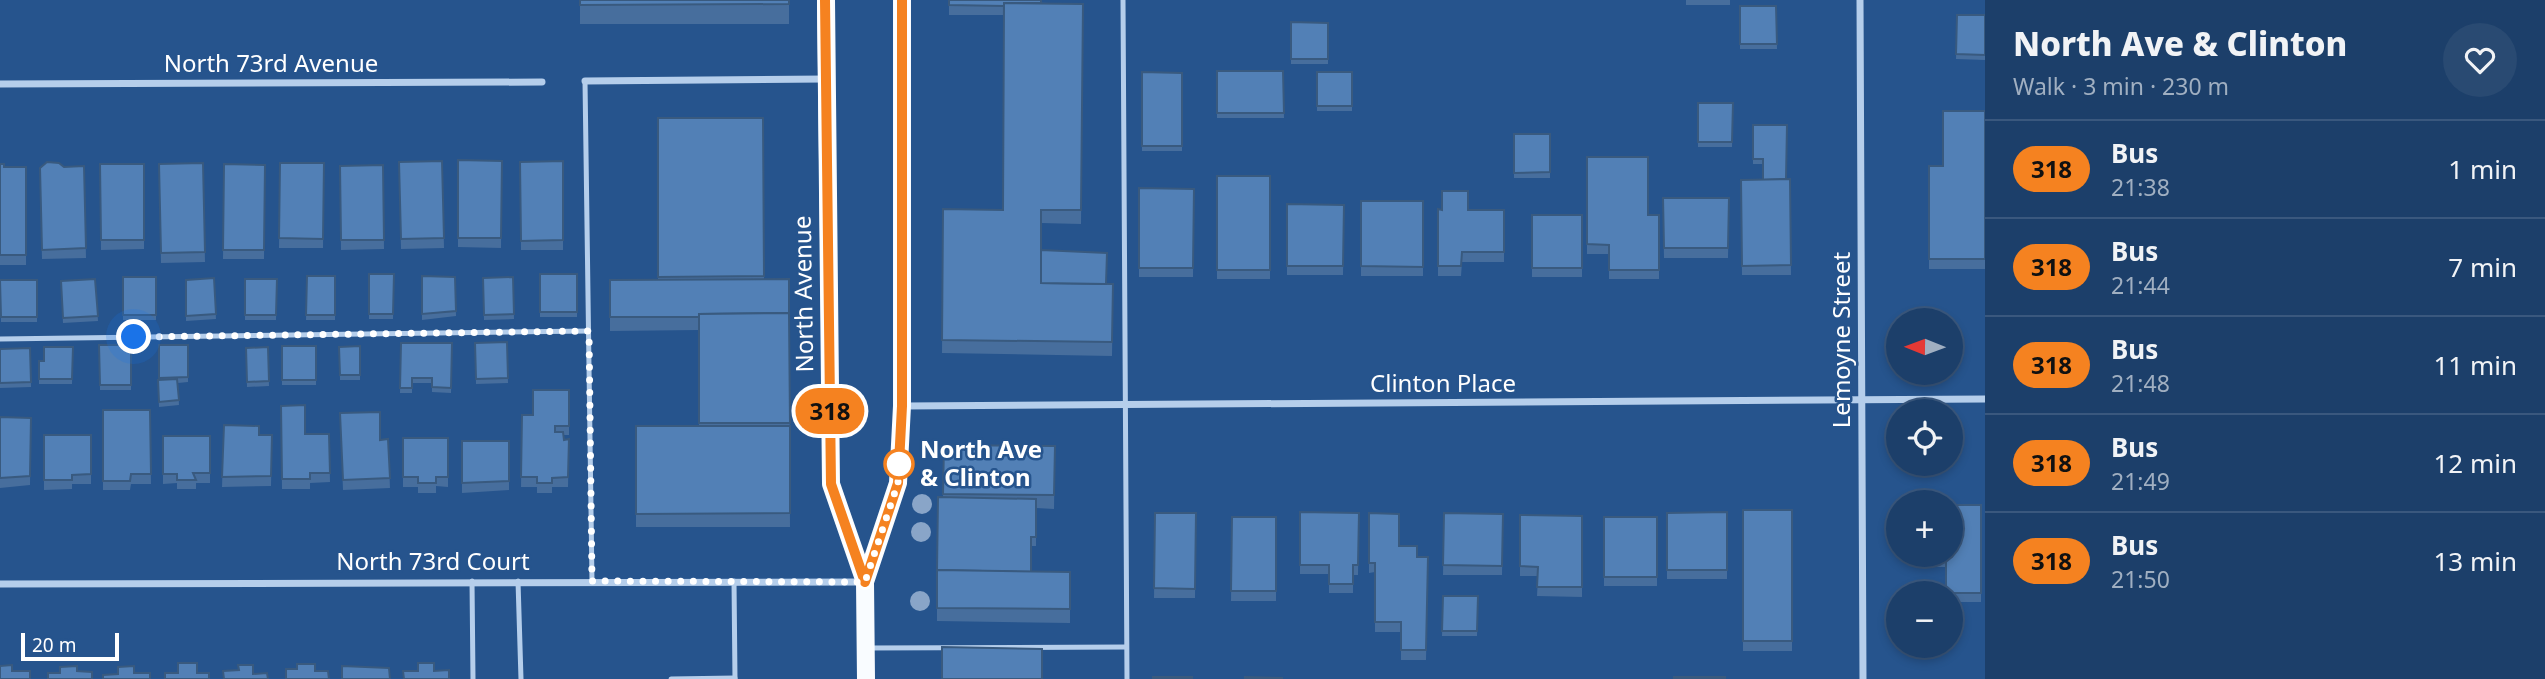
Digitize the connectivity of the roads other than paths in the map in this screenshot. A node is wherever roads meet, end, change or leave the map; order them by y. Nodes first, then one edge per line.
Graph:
1 (825, 0) edge
2 (902, 0) edge
3 (1123, 0) edge
4 (1860, 0) edge
5 (826, 79) junction
6 (585, 81) joint
7 (542, 82) dead end
8 (0, 84) edge
9 (589, 331) junction
10 (0, 339) edge
11 (1985, 398) edge
12 (1862, 400) junction
13 (902, 406) junction
14 (1125, 406) junction
15 (472, 581) junction
16 (518, 581) junction
17 (592, 581) junction
18 (734, 581) junction
19 (865, 582) junction
20 (0, 584) edge
21 (1126, 647) junction
22 (866, 648) junction
23 (735, 678) edge
24 (473, 679) edge
25 (521, 679) edge
26 (671, 679) edge
27 (866, 679) edge
28 (1127, 679) edge
29 (1863, 679) edge

1 - 5 main road, North Avenue
2 - 13 main road, North Avenue
3 - 14 lane
4 - 12 street, Lemoyne Street
5 - 6 street
5 - 19 main road, North Avenue
6 - 9 lane
7 - 8 street, North 73rd Avenue
9 - 10 lane
9 - 17 lane
11 - 12 street, Clinton Place
12 - 14 street, Clinton Place
12 - 29 street, Lemoyne Street
13 - 14 street, Clinton Place
13 - 19 main road, North Avenue
14 - 21 lane
15 - 16 street, North 73rd Court
15 - 20 street, North 73rd Court
15 - 24 lane
16 - 17 street, North 73rd Court
16 - 25 lane
17 - 18 street, North 73rd Court
18 - 19 street, North 73rd Court
18 - 23 lane
19 - 22 main road, North Avenue
21 - 22 lane
21 - 28 lane
22 - 27 main road, North Avenue
23 - 26 lane

